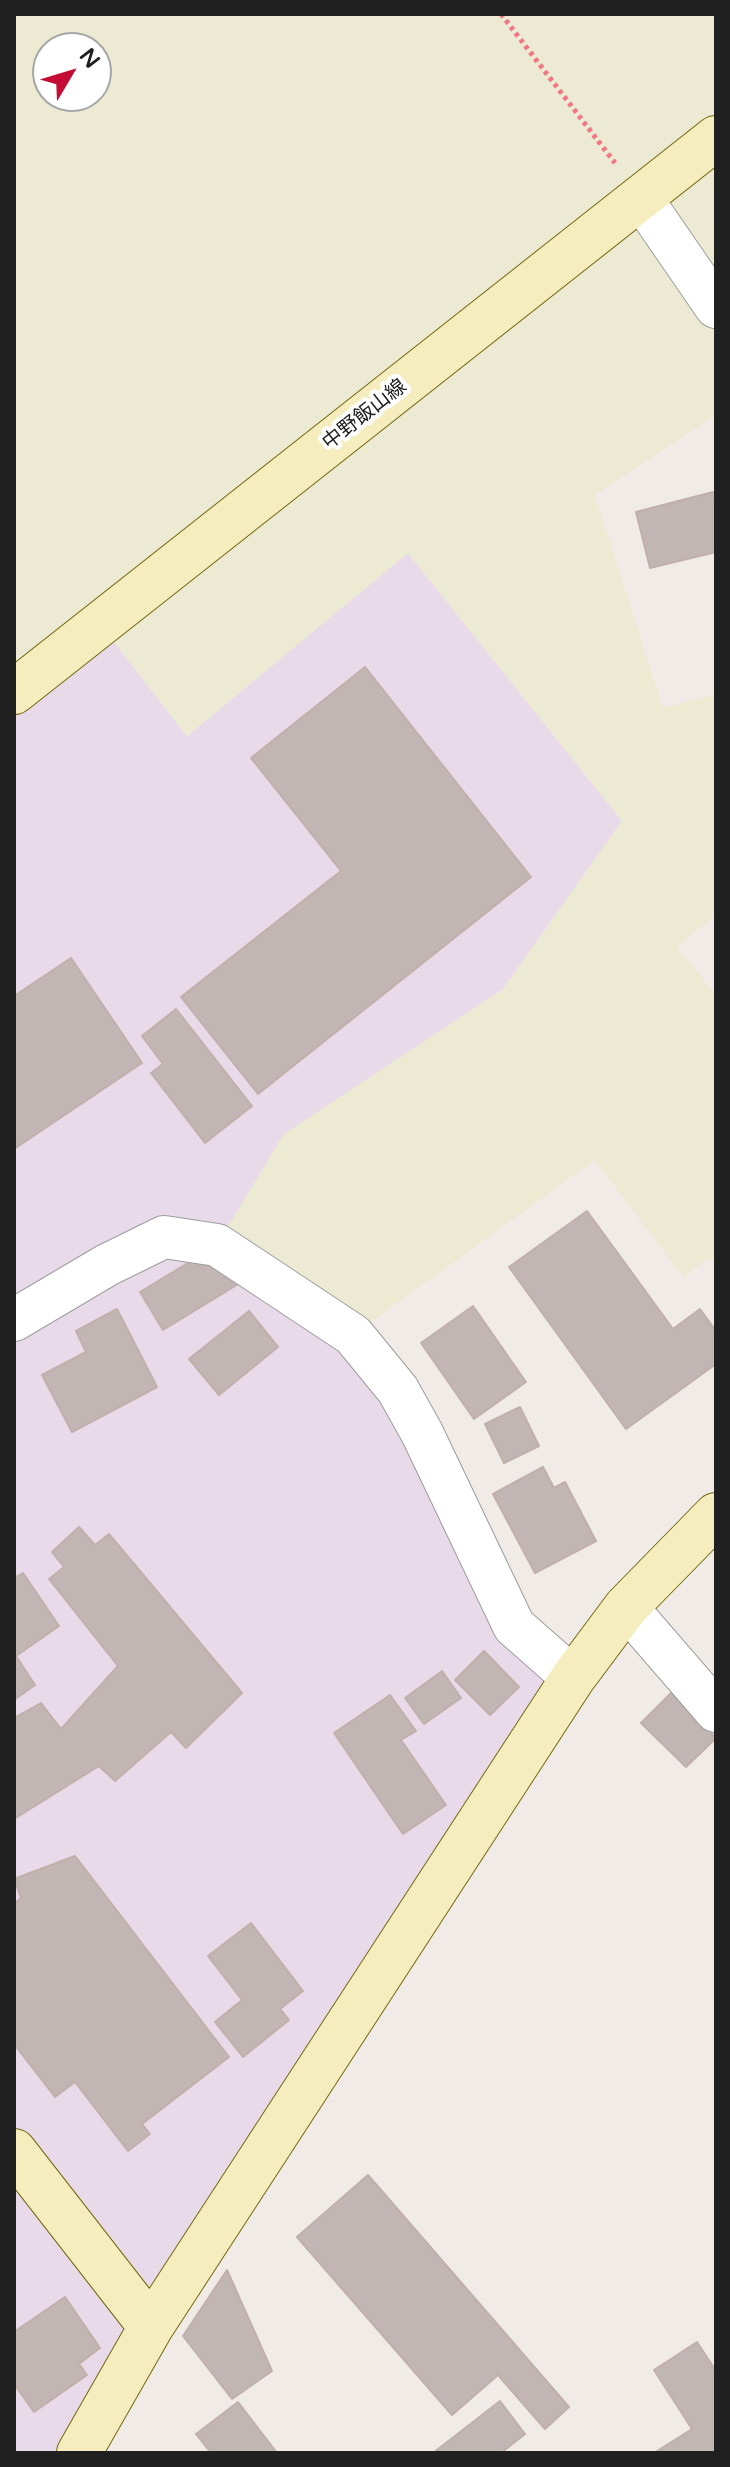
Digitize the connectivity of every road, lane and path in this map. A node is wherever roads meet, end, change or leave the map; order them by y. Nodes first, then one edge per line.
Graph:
1 (501, 14) edge
2 (716, 138) edge
3 (641, 198) junction
4 (716, 307) edge
5 (14, 692) edge
6 (14, 1320) edge
7 (716, 1515) edge
8 (626, 1607) junction
9 (573, 1678) junction
10 (716, 1711) edge
11 (14, 2151) edge
12 (151, 2327) junction
13 (79, 2453) edge

1 - 3 path
2 - 3 street, 中野飯山線
3 - 4 street
3 - 5 street, 中野飯山線
6 - 9 street
7 - 8 street
8 - 9 street
8 - 10 street
9 - 12 street
11 - 12 street
12 - 13 street

